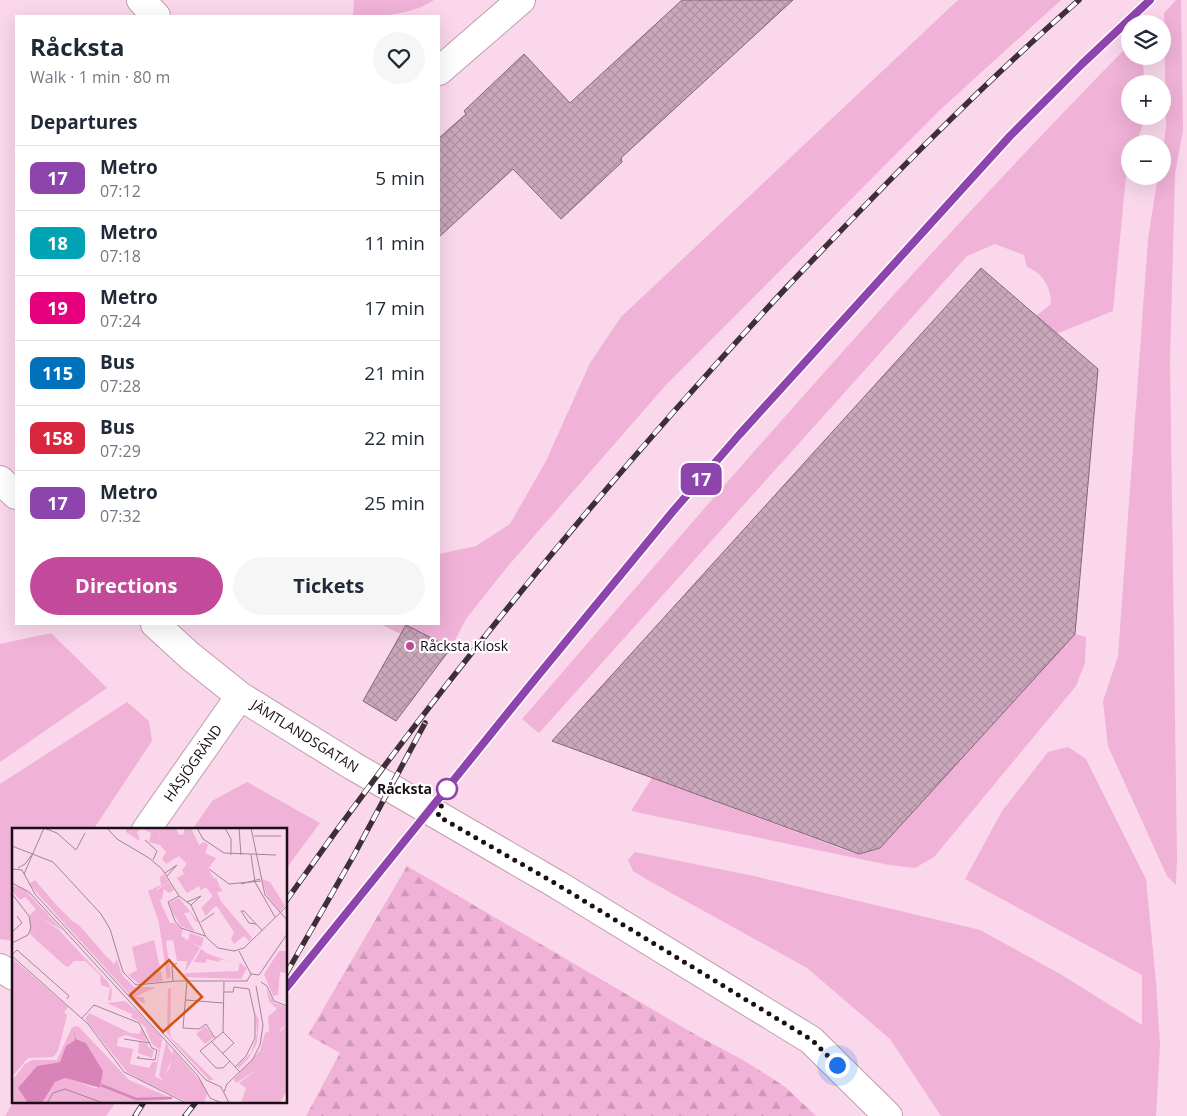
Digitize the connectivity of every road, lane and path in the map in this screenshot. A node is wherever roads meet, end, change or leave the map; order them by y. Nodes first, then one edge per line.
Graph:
1 (141, 0) edge
2 (522, 0) edge
3 (155, 15) edge
4 (440, 70) edge
5 (155, 625) edge
6 (240, 696) junction
7 (147, 828) edge
8 (0, 968) edge
9 (12, 975) edge
10 (888, 1116) edge

1 - 3 street
2 - 4 street
5 - 6 street, JÄMTLANDSGATAN
6 - 7 street, HÅSJÖGRÄND
6 - 10 street, JÄMTLANDSGATAN
8 - 9 street

